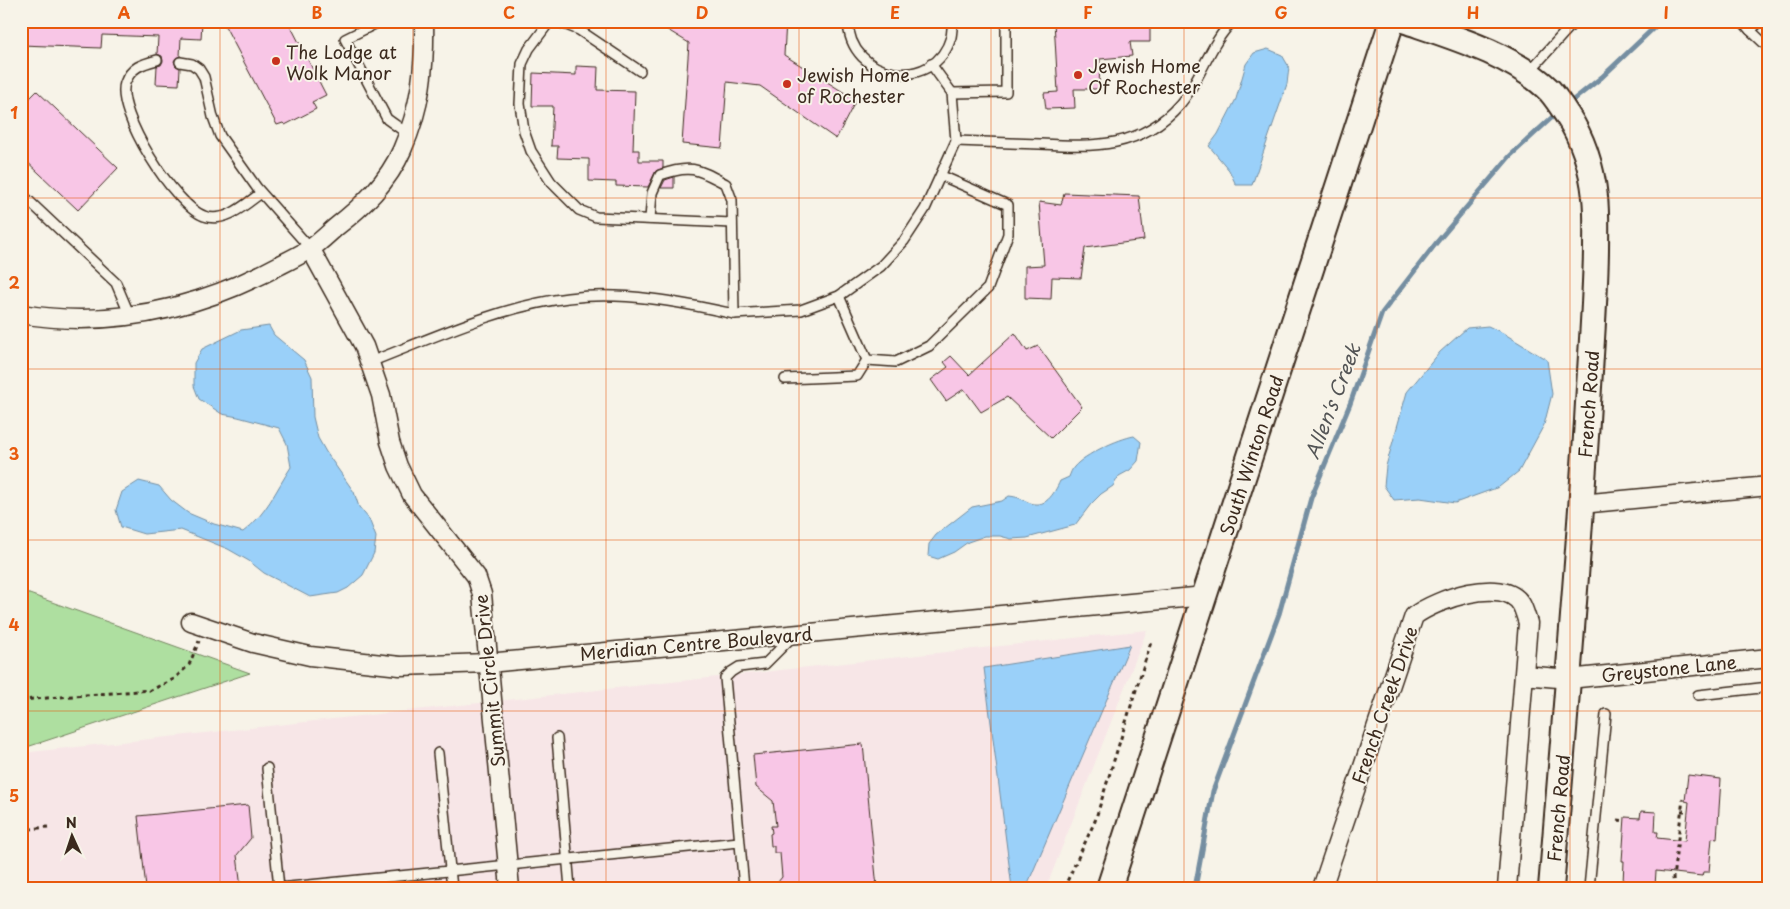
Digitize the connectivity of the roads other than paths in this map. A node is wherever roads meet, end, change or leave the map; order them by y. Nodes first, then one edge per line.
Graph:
1 (381, 21) edge
2 (424, 21) edge
3 (550, 21) edge
4 (556, 21) edge
5 (848, 21) edge
6 (953, 21) edge
7 (1006, 21) edge
8 (1233, 21) edge
9 (1392, 21) edge
10 (1406, 21) edge
11 (1575, 21) edge
12 (1742, 21) edge
13 (1762, 21) edge
14 (1750, 30) junction
15 (1769, 48) edge
16 (157, 60) dead end
17 (180, 62) dead end
18 (931, 64) junction
19 (640, 71) dead end
20 (1534, 78) junction
21 (952, 93) junction
22 (408, 134) junction
23 (956, 141) junction
24 (942, 176) junction
25 (261, 193) junction
26 (21, 205) edge
27 (650, 219) junction
28 (732, 223) junction
29 (310, 248) junction
30 (839, 296) junction
31 (21, 314) edge
32 (734, 314) junction
33 (130, 316) junction
34 (866, 360) junction
35 (370, 362) junction
36 (785, 380) dead end
37 (1769, 486) edge
38 (1581, 504) junction
39 (1205, 596) junction
40 (198, 624) road end
41 (796, 633) junction
42 (1769, 658) edge
43 (488, 663) junction
44 (1524, 675) junction
45 (1569, 679) junction
46 (1769, 687) edge
47 (1698, 695) dead end
48 (1606, 714) dead end
49 (557, 738) dead end
50 (438, 753) dead end
51 (267, 768) dead end
52 (739, 842) junction
53 (568, 860) junction
54 (508, 866) junction
55 (451, 872) junction
56 (279, 888) edge
57 (452, 888) edge
58 (510, 888) edge
59 (570, 888) edge
60 (744, 888) edge
61 (1109, 888) edge
62 (1322, 888) edge
63 (1507, 888) edge
64 (1551, 888) edge
65 (1589, 888) edge

1 - 22 lane
2 - 22 street
3 - 27 lane
4 - 19 lane
5 - 18 lane
6 - 18 lane
7 - 21 lane
8 - 23 lane
9 - 39 street, South Winton Road
10 - 20 street, French Road
11 - 20 lane
12 - 14 lane
13 - 14 lane
14 - 15 lane
16 - 25 lane
17 - 25 lane
18 - 21 lane
20 - 38 street, French Road
21 - 23 lane
22 - 29 street
23 - 24 lane
24 - 30 lane
24 - 34 lane
25 - 29 lane
26 - 33 lane
27 - 28 lane
27 - 28 lane
28 - 32 lane
29 - 33 street
29 - 35 street, Summit Circle Drive
30 - 32 lane
30 - 34 lane
31 - 33 street
32 - 35 lane
34 - 36 lane
35 - 43 street, Summit Circle Drive
37 - 38 street
38 - 45 street, French Road
39 - 41 street, Meridian Centre Boulevard
39 - 61 street, South Winton Road
40 - 43 street, Meridian Centre Boulevard
41 - 43 street, Meridian Centre Boulevard
41 - 52 lane
42 - 45 street, Greystone Lane
43 - 54 street, Summit Circle Drive
44 - 45 street
44 - 62 street, French Creek Drive
44 - 63 street, French Creek Drive
45 - 64 street, French Road
46 - 47 lane
48 - 65 lane
49 - 53 lane
50 - 55 lane
51 - 56 lane
52 - 53 lane
52 - 60 lane
53 - 54 lane
53 - 59 lane
54 - 55 lane
54 - 58 street, Summit Circle Drive
55 - 56 lane
55 - 57 lane

